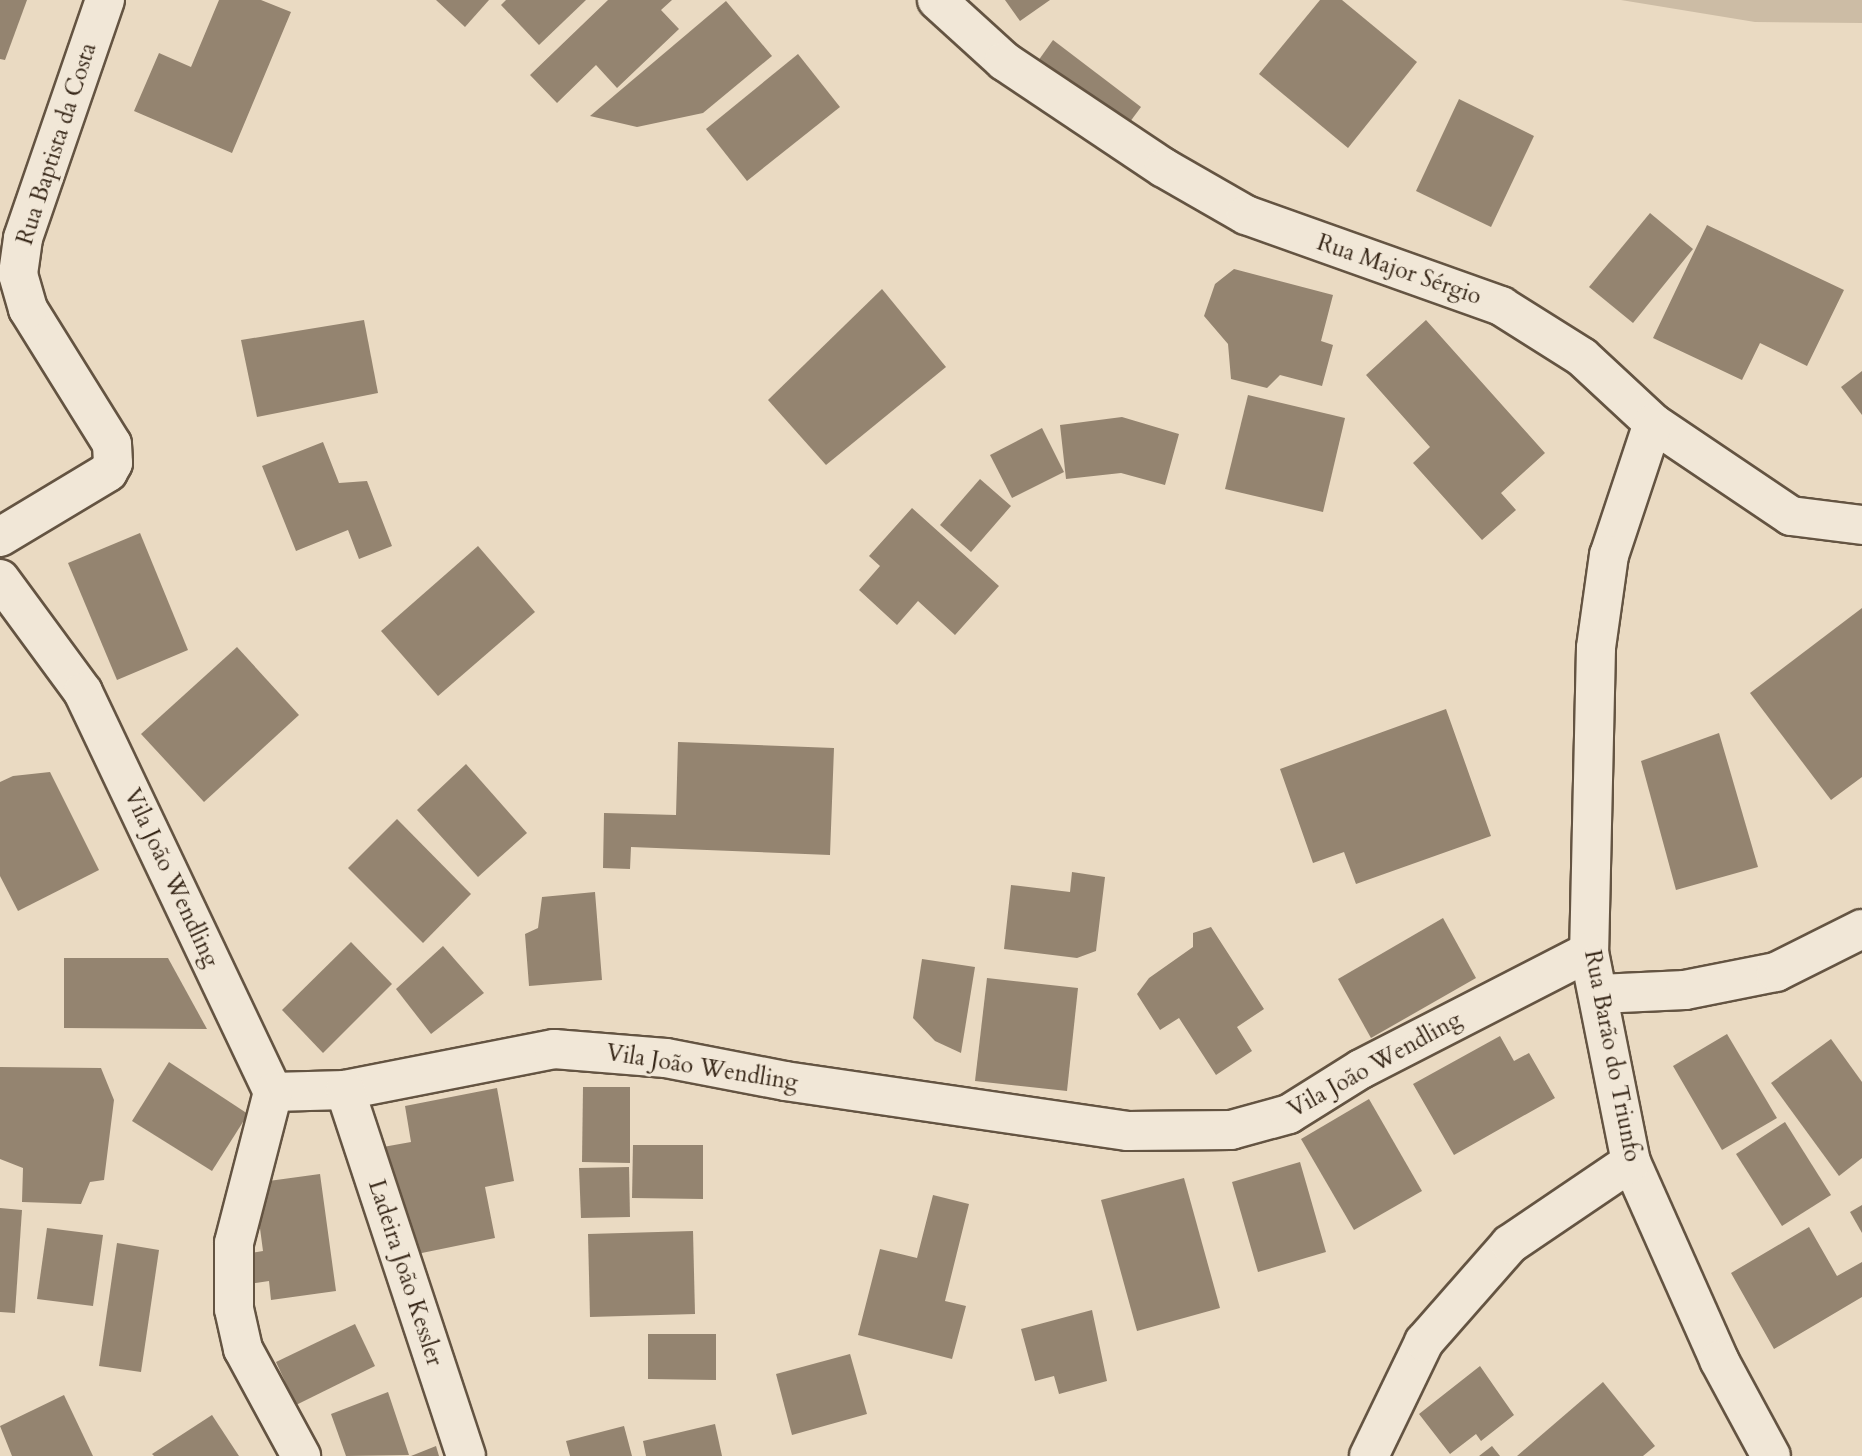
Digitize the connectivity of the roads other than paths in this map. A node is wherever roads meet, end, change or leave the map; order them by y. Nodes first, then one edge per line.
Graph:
1 (105, 0) edge
2 (937, 0) edge
3 (1653, 423) junction
4 (1862, 525) edge
5 (0, 537) edge
6 (0, 579) edge
7 (1862, 929) edge
8 (1589, 953) junction
9 (1599, 995) junction
10 (345, 1090) junction
11 (273, 1092) junction
12 (1631, 1162) junction
13 (301, 1456) edge
14 (466, 1456) edge
15 (1369, 1456) edge
16 (1771, 1456) edge

1 - 5 street, Rua Baptista da Costa
2 - 3 street, Rua Major Sérgio
3 - 4 street, Rua Major Sérgio
3 - 8 street, Rua Barão do Triunfo
6 - 11 street, Vila João Wendling
7 - 9 street
8 - 9 street, Rua Barão do Triunfo
8 - 10 street, Vila João Wendling
9 - 12 street, Rua Barão do Triunfo
10 - 11 street, Vila João Wendling
10 - 14 street, Ladeira João Kessler
11 - 13 street
12 - 15 street
12 - 16 street, Rua Barão do Triunfo

